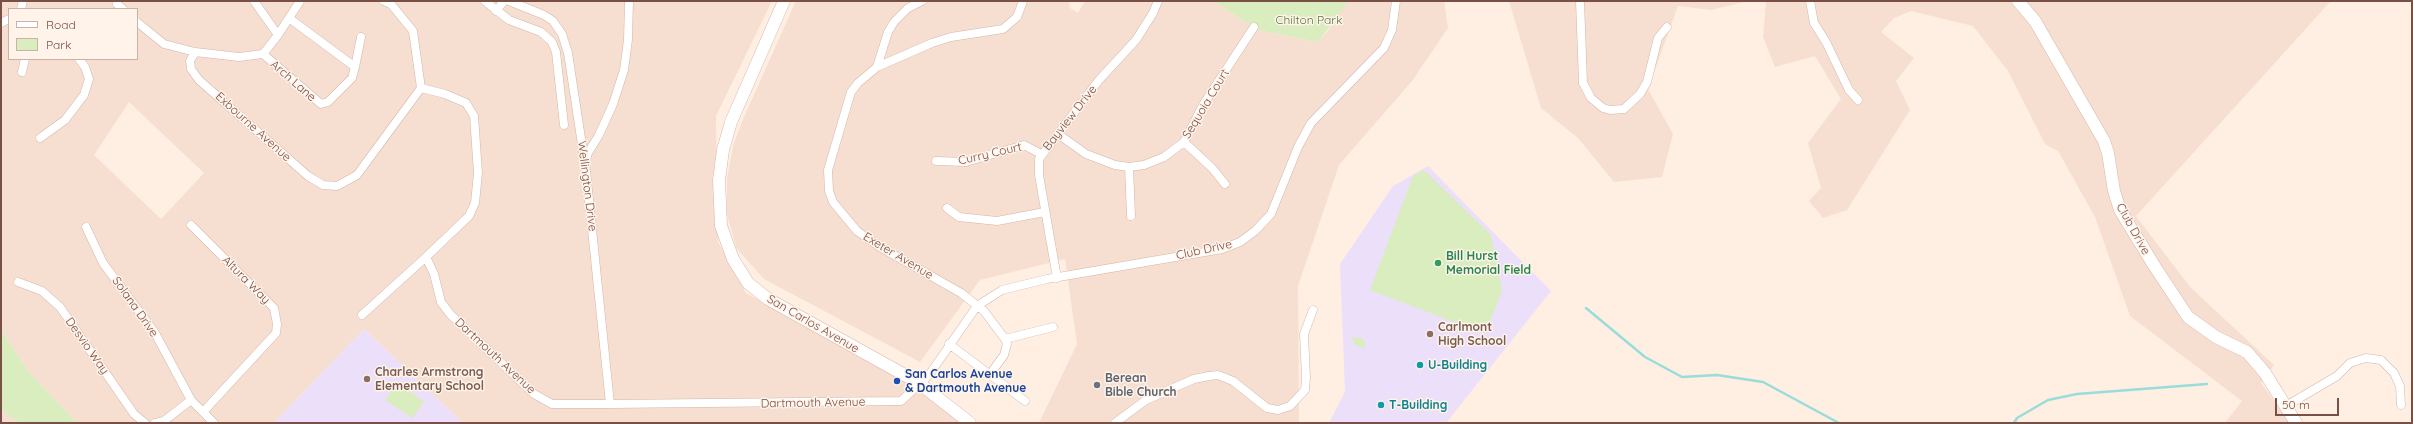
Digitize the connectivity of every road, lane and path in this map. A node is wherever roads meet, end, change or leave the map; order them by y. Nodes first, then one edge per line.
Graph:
1 (254, 1) edge
2 (300, 1) edge
3 (384, 1) edge
4 (485, 1) edge
5 (504, 1) edge
6 (509, 1) edge
7 (629, 1) edge
8 (784, 1) edge
9 (922, 1) edge
10 (1023, 1) edge
11 (1158, 1) edge
12 (1396, 1) edge
13 (1580, 1) edge
14 (1810, 1) edge
15 (2018, 1) edge
16 (496, 11) junction
17 (289, 18) junction
18 (138, 23) edge
19 (1254, 27) dead end
20 (1667, 27) dead end
21 (278, 35) junction
22 (361, 37) dead end
23 (195, 52) junction
24 (262, 54) junction
25 (25, 60) edge
26 (80, 60) edge
27 (355, 67) junction
28 (877, 67) junction
29 (22, 72) dead end
30 (420, 88) junction
31 (1858, 100) dead end
32 (564, 125) dead end
33 (1058, 134) junction
34 (40, 138) dead end
35 (1184, 142) junction
36 (1041, 154) junction
37 (936, 161) dead end
38 (1129, 167) junction
39 (586, 171) junction
40 (1225, 184) dead end
41 (947, 208) dead end
42 (1045, 212) junction
43 (1131, 216) dead end
44 (191, 225) dead end
45 (86, 227) dead end
46 (426, 257) junction
47 (1057, 278) junction
48 (18, 282) dead end
49 (977, 306) junction
50 (1313, 310) dead end
51 (362, 315) dead end
52 (1053, 328) dead end
53 (1005, 339) junction
54 (950, 344) junction
55 (991, 373) junction
56 (919, 383) junction
57 (190, 400) junction
58 (1025, 401) dead end
59 (610, 404) junction
60 (2401, 405) dead end
61 (2286, 406) junction
62 (203, 412) junction
63 (145, 423) edge
64 (155, 423) edge
65 (214, 423) edge
66 (970, 423) edge
67 (1115, 423) edge
68 (2296, 423) edge

1 - 21 street
2 - 17 street
3 - 30 street
4 - 16 street
5 - 16 street
6 - 39 street, Wellington Drive
7 - 39 street
8 - 56 main road, San Carlos Avenue
9 - 28 street
10 - 28 street, Exeter Avenue
11 - 33 street, Bayview Drive
12 - 47 street, Club Drive
13 - 20 street
14 - 31 street
15 - 61 main road, Club Drive
16 - 32 street
17 - 21 street
17 - 27 street
18 - 23 street
19 - 35 street, Sequoia Court
21 - 24 street
22 - 27 street, Arch Lane
23 - 24 street
23 - 30 street, Exbourne Avenue
24 - 27 street, Arch Lane
25 - 29 street
26 - 34 street
28 - 49 street, Exeter Avenue
30 - 46 street
33 - 36 street, Bayview Drive
33 - 38 street, Sequoia Court
35 - 38 street, Sequoia Court
35 - 40 street
36 - 37 street, Curry Court
36 - 42 street, Bayview Drive
38 - 43 street
39 - 59 street, Wellington Drive
41 - 42 street
42 - 47 street, Bayview Drive
44 - 62 street, Altura Way
45 - 57 street, Solana Drive
46 - 51 street
46 - 59 street, Dartmouth Avenue
47 - 49 street, Club Drive
48 - 63 street, Desvio Way
49 - 53 street, Exeter Avenue
49 - 54 street, Club Drive
50 - 67 street
52 - 53 street
53 - 55 street
54 - 55 street
54 - 56 street, Club Drive
55 - 58 street
56 - 59 street, Dartmouth Avenue
56 - 66 main road, San Carlos Avenue
57 - 62 street, Solana Drive
57 - 64 street
60 - 61 street
61 - 68 main road, Club Drive
62 - 65 street, Solana Drive

